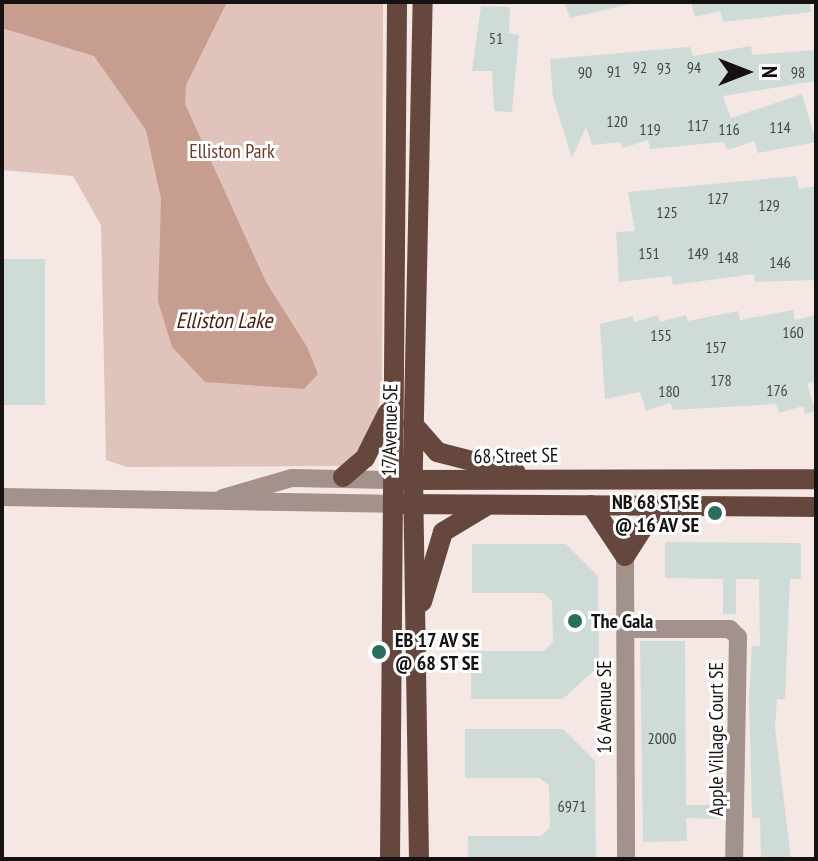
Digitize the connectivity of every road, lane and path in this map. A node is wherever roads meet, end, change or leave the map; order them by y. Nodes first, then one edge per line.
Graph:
1 (397, 2) edge
2 (423, 2) edge
3 (392, 397) junction
4 (413, 424) junction
5 (343, 477) junction
6 (816, 479) edge
7 (389, 480) junction
8 (413, 480) junction
9 (546, 480) junction
10 (2, 497) edge
11 (220, 499) junction
12 (389, 504) junction
13 (413, 504) junction
14 (489, 504) junction
15 (591, 505) junction
16 (657, 506) junction
17 (816, 507) edge
18 (625, 556) junction
19 (626, 629) junction
20 (414, 634) junction
21 (390, 859) edge
22 (419, 859) edge
23 (626, 859) edge
24 (734, 859) edge

1 - 3 main road, 17 Avenue SE
2 - 4 main road, 17 Avenue SE
3 - 5 main road
3 - 7 main road, 17 Avenue SE
4 - 8 main road, 17 Avenue SE
4 - 9 main road
5 - 7 street, 68 Street SE
5 - 11 street, 68 Street SE
6 - 9 main road, 68 Street SE
7 - 8 main road, 68 Street SE
7 - 12 main road, 17 Avenue SE
8 - 9 main road, 68 Street SE
8 - 13 main road, 17 Avenue SE
10 - 11 street, 68 Street SE
11 - 12 street, 68 Street SE
12 - 13 main road, 68 Street SE
12 - 21 main road, 17 Avenue SE
13 - 14 main road, 68 Street SE
13 - 20 main road, 17 Avenue SE
14 - 15 main road, 68 Street SE
14 - 20 main road
15 - 16 main road, 68 Street SE
15 - 18 main road
16 - 17 main road, 68 Street SE
16 - 18 main road
18 - 19 street, 16 Avenue SE
19 - 23 street, 16 Avenue SE
19 - 24 street, Apple Village Court SE
20 - 22 main road, 17 Avenue SE

